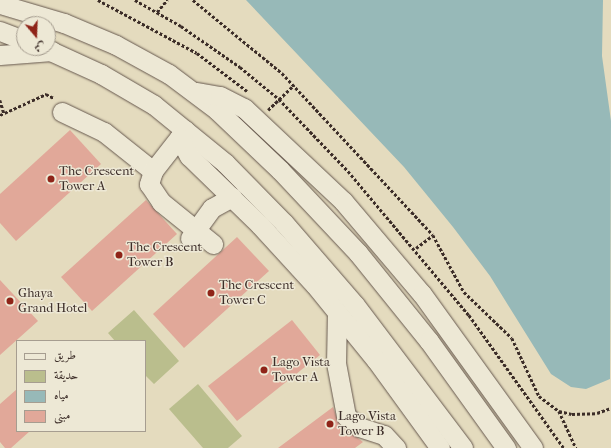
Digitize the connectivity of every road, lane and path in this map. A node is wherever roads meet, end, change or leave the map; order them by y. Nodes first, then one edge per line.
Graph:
1 (33, 0) edge
2 (167, 0) edge
3 (193, 0) edge
4 (0, 4) edge
5 (157, 12) dead end
6 (0, 31) edge
7 (89, 32) junction
8 (16, 37) edge
9 (16, 53) edge
10 (56, 54) edge
11 (0, 55) edge
12 (194, 92) junction
13 (0, 100) edge
14 (62, 112) dead end
15 (4, 113) dead end
16 (182, 133) junction
17 (153, 171) junction
18 (232, 197) junction
19 (193, 234) junction
20 (433, 235) junction
21 (213, 244) dead end
22 (416, 248) dead end
23 (337, 312) junction
24 (447, 327) junction
25 (429, 341) junction
26 (389, 363) junction
27 (611, 408) edge
28 (559, 411) junction
29 (525, 445) edge
30 (396, 448) edge
31 (440, 448) edge
32 (463, 448) edge
33 (506, 448) edge
34 (576, 448) edge

1 - 7 street
2 - 5 path
3 - 20 path
4 - 7 street
6 - 8 street
7 - 12 street
9 - 11 street
10 - 16 street
12 - 24 street
12 - 25 street
13 - 15 path
14 - 17 street
16 - 17 street
16 - 18 street
16 - 26 street
17 - 19 street
18 - 19 street
18 - 23 street
19 - 21 street
20 - 22 path
20 - 28 path
23 - 26 street
23 - 30 street
24 - 25 street
24 - 29 street
25 - 33 street
26 - 31 street
26 - 32 street
27 - 28 path
28 - 34 path

